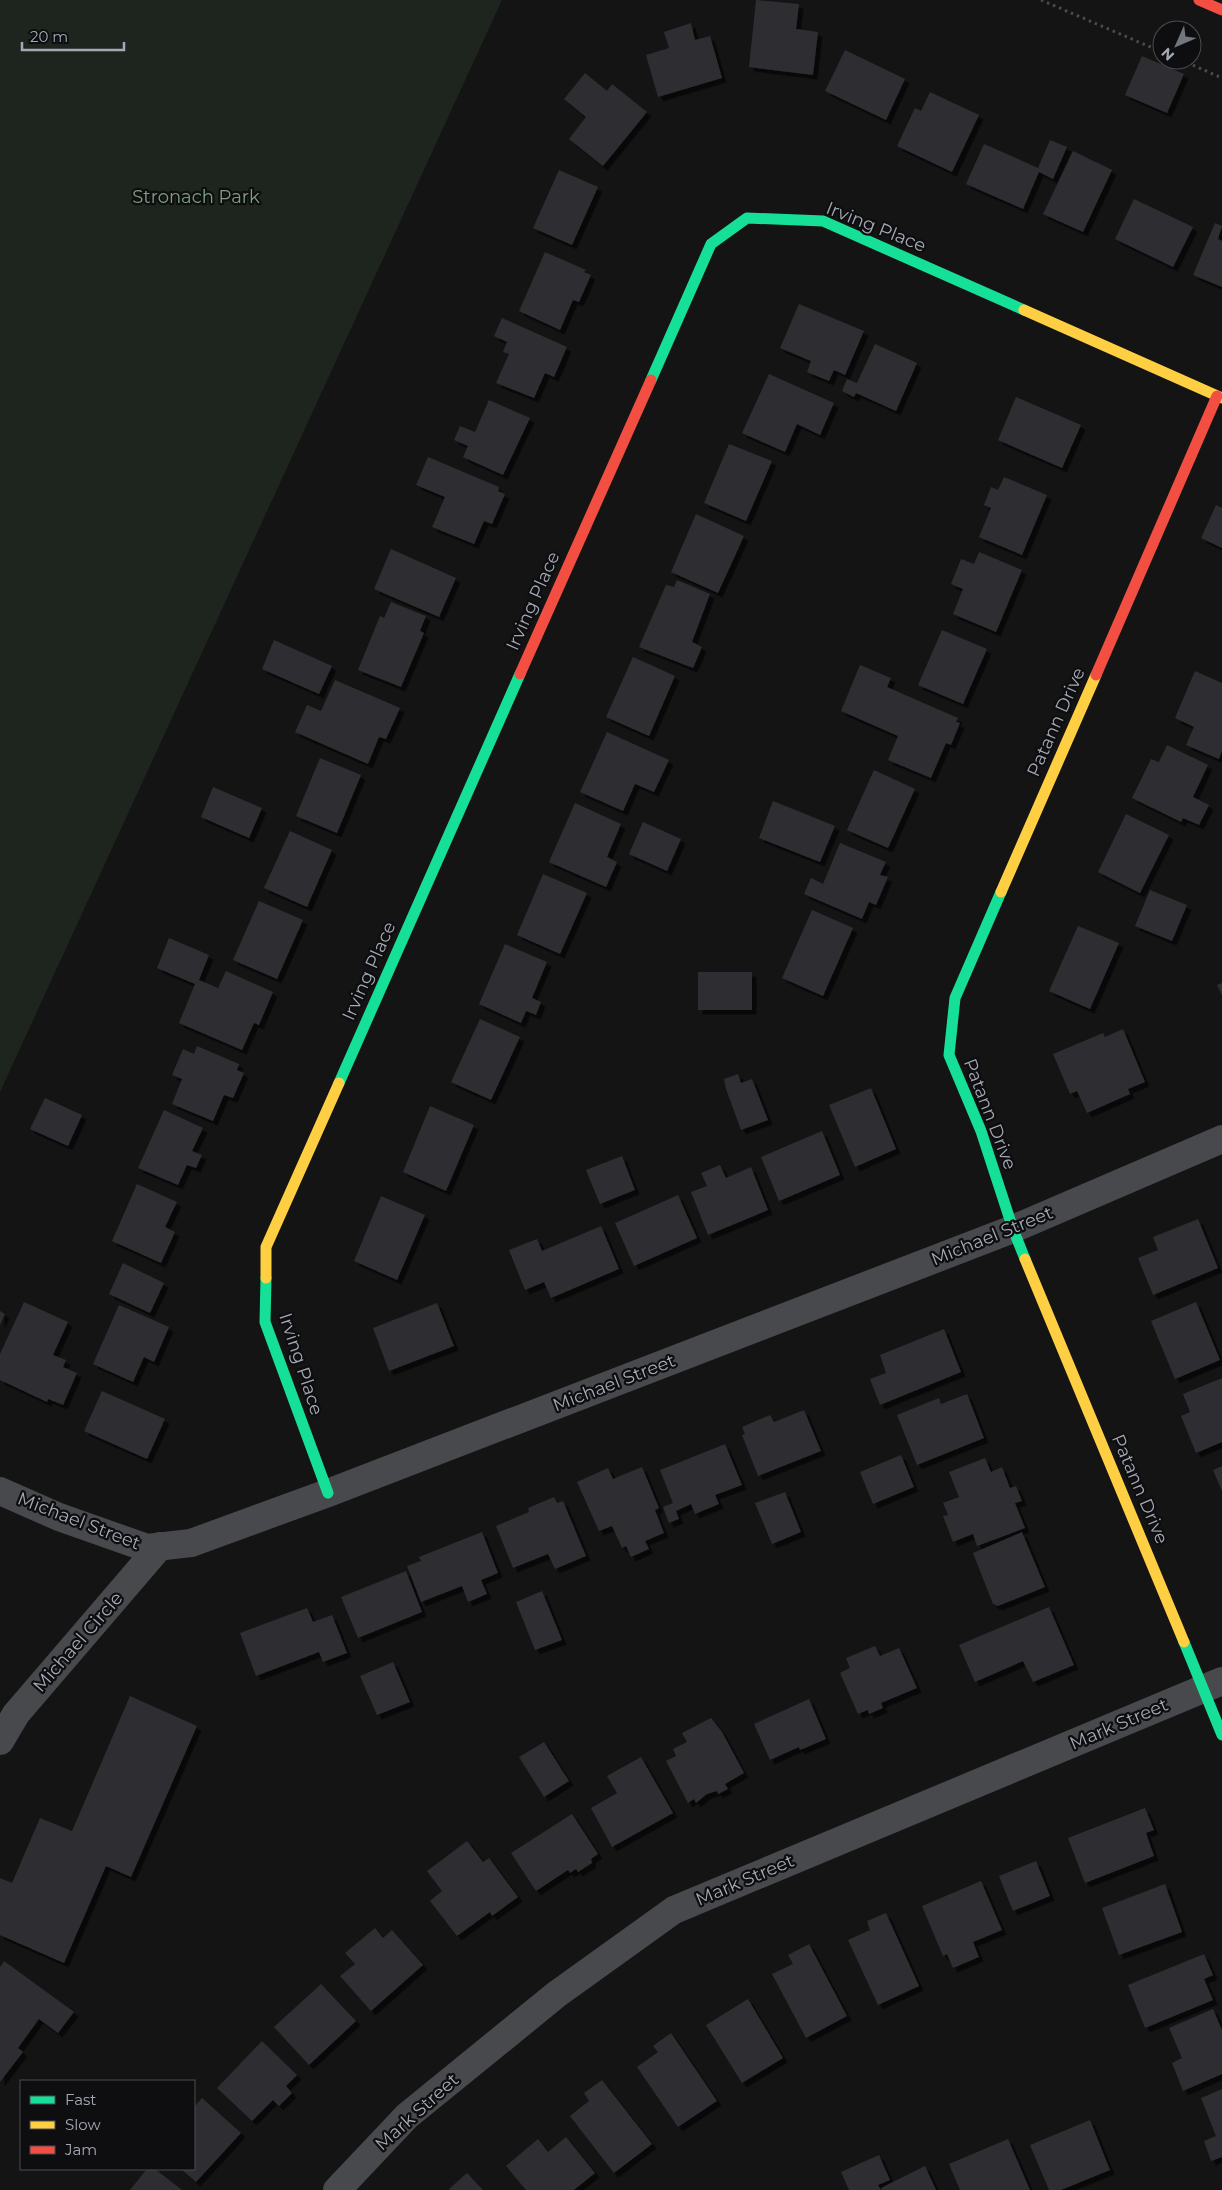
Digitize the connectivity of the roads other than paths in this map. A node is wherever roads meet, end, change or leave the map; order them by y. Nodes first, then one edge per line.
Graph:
1 (1199, 0) edge
2 (1222, 10) edge
3 (1220, 397) edge
4 (1222, 1139) edge
5 (1013, 1229) junction
6 (0, 1491) edge
7 (328, 1493) junction
8 (160, 1546) junction
9 (1213, 1684) edge
10 (1222, 1735) edge
11 (0, 1741) edge
12 (337, 2190) edge

1 - 2 street
3 - 5 street, Patann Drive
3 - 7 street, Irving Place
4 - 5 street, Michael Street
5 - 7 street, Michael Street
5 - 9 street, Patann Drive
6 - 8 street, Michael Street
7 - 8 street, Michael Street
8 - 11 street, Michael Circle
9 - 10 street, Patann Drive
9 - 12 street, Mark Street

